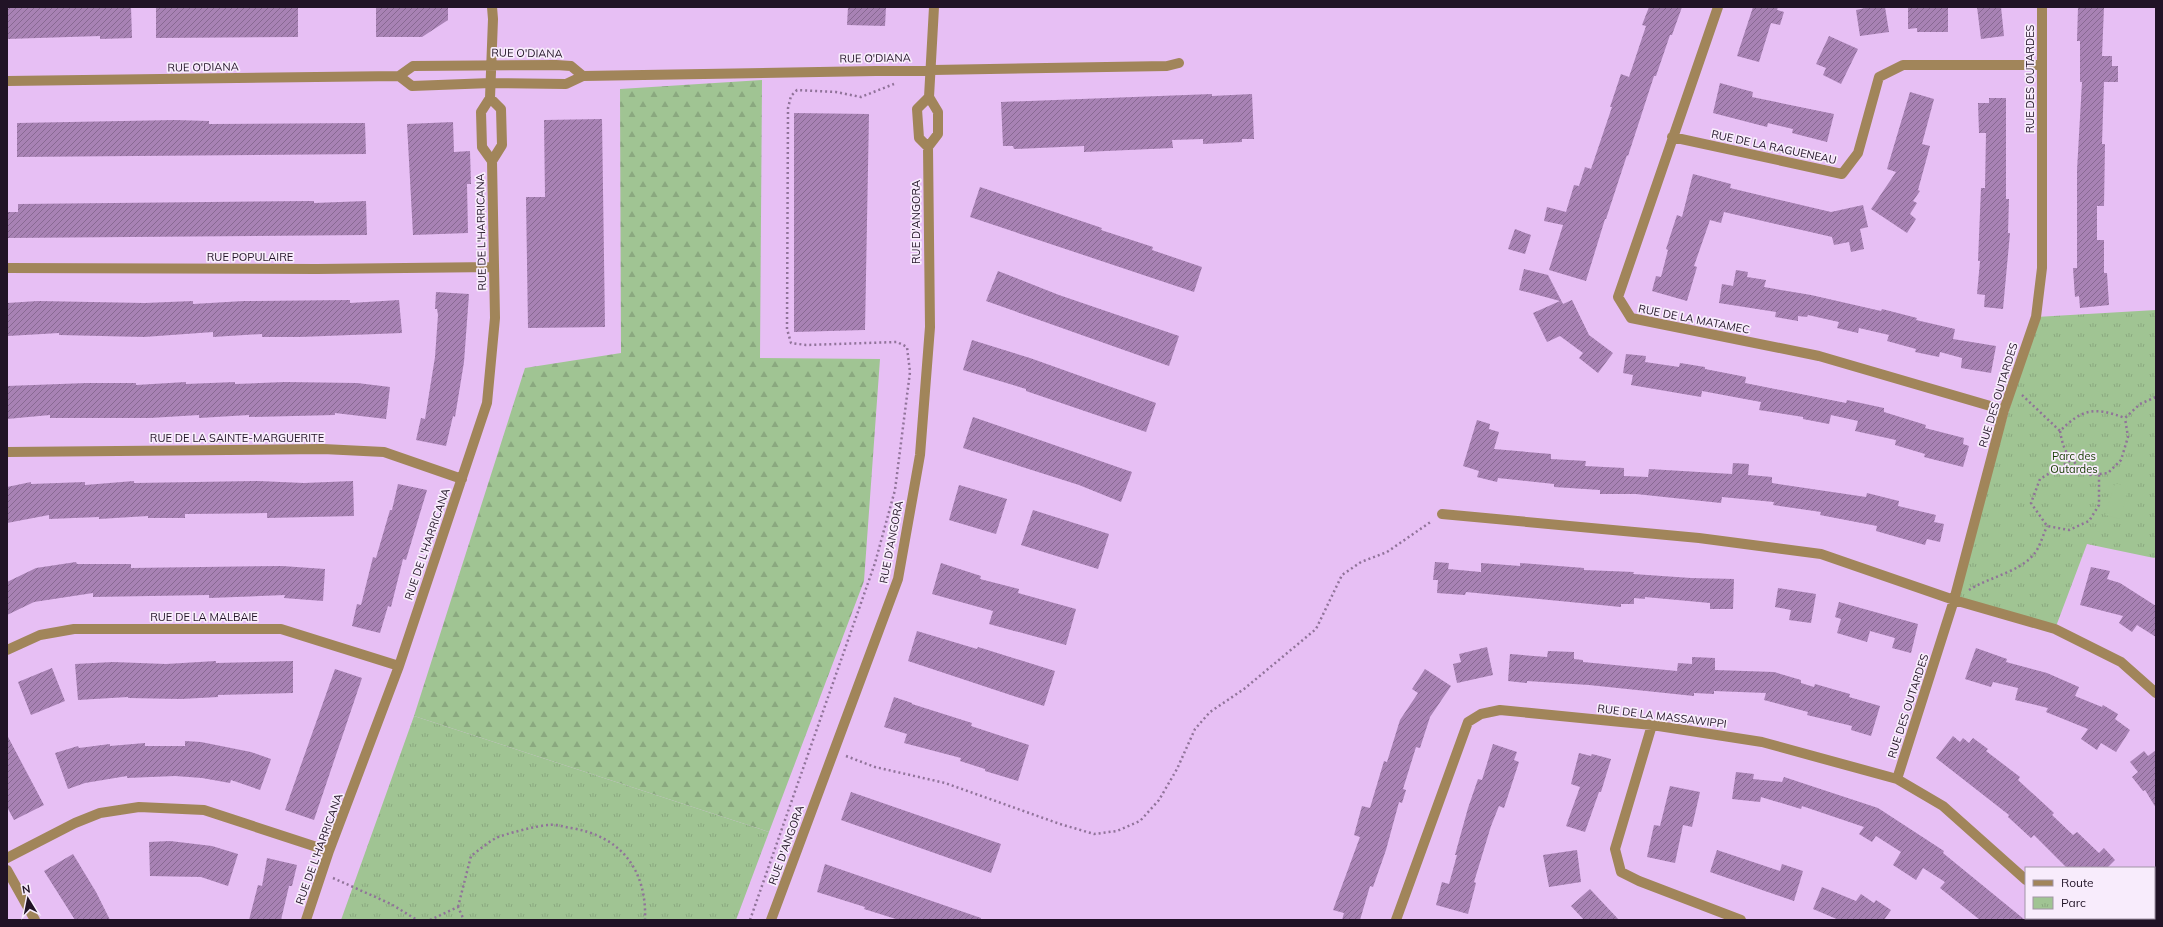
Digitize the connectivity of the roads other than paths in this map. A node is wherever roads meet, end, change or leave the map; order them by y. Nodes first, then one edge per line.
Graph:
1 (492, 7) edge
2 (934, 7) edge
3 (1718, 7) edge
4 (2042, 7) edge
5 (1179, 63) dead end
6 (491, 65) junction
7 (2042, 65) junction
8 (930, 69) junction
9 (399, 76) junction
10 (583, 76) junction
11 (7, 81) edge
12 (491, 83) junction
13 (929, 97) junction
14 (490, 98) junction
15 (1672, 137) junction
16 (928, 147) junction
17 (492, 161) junction
18 (493, 266) junction
19 (7, 268) edge
20 (2004, 410) junction
21 (7, 452) edge
22 (462, 479) junction
23 (1442, 514) road end
24 (1954, 600) junction
25 (7, 650) edge
26 (399, 666) junction
27 (2156, 693) edge
28 (1652, 725) junction
29 (1897, 779) junction
30 (329, 851) junction
31 (7, 858) edge
32 (7, 870) edge
33 (2025, 879) edge
34 (35, 920) edge
35 (306, 920) edge
36 (771, 920) edge
37 (1396, 920) edge
38 (1741, 920) edge

1 - 6 street, RUE DE L'HARRICANA
2 - 8 street
3 - 15 street, RUE DE LA MATAMEC
4 - 7 street, RUE DES OUTARDES
5 - 8 street, RUE O'DIANA
6 - 9 street, RUE O'DIANA
6 - 10 street, RUE O'DIANA
6 - 12 street, RUE DE L'HARRICANA
7 - 15 street, RUE DE LA RAGUENEAU
7 - 20 street, RUE DES OUTARDES
8 - 10 street, RUE O'DIANA
8 - 13 street
9 - 11 street, RUE O'DIANA
9 - 12 street, RUE O'DIANA
10 - 12 street, RUE O'DIANA
12 - 14 street, RUE DE L'HARRICANA
13 - 16 street
13 - 16 street, RUE D'ANGORA
14 - 17 street, RUE DE L'HARRICANA
14 - 17 street, RUE DE L'HARRICANA
15 - 20 street, RUE DE LA MATAMEC
16 - 36 street, RUE D'ANGORA
17 - 18 street, RUE DE L'HARRICANA
18 - 19 street, RUE POPULAIRE
18 - 22 street, RUE DE L'HARRICANA
20 - 24 street, RUE DES OUTARDES
21 - 22 street, RUE DE LA SAINTE-MARGUERITE
22 - 26 street, RUE DE L'HARRICANA
23 - 24 street
24 - 27 street
24 - 29 street, RUE DES OUTARDES
25 - 26 street, RUE DE LA MALBAIE
26 - 30 street, RUE DE L'HARRICANA
28 - 29 street, RUE DE LA MASSAWIPPI
28 - 37 street, RUE DE LA MASSAWIPPI
28 - 38 street
29 - 33 street, RUE DE LA MASSAWIPPI
30 - 31 street
30 - 35 street, RUE DE L'HARRICANA
32 - 34 street

